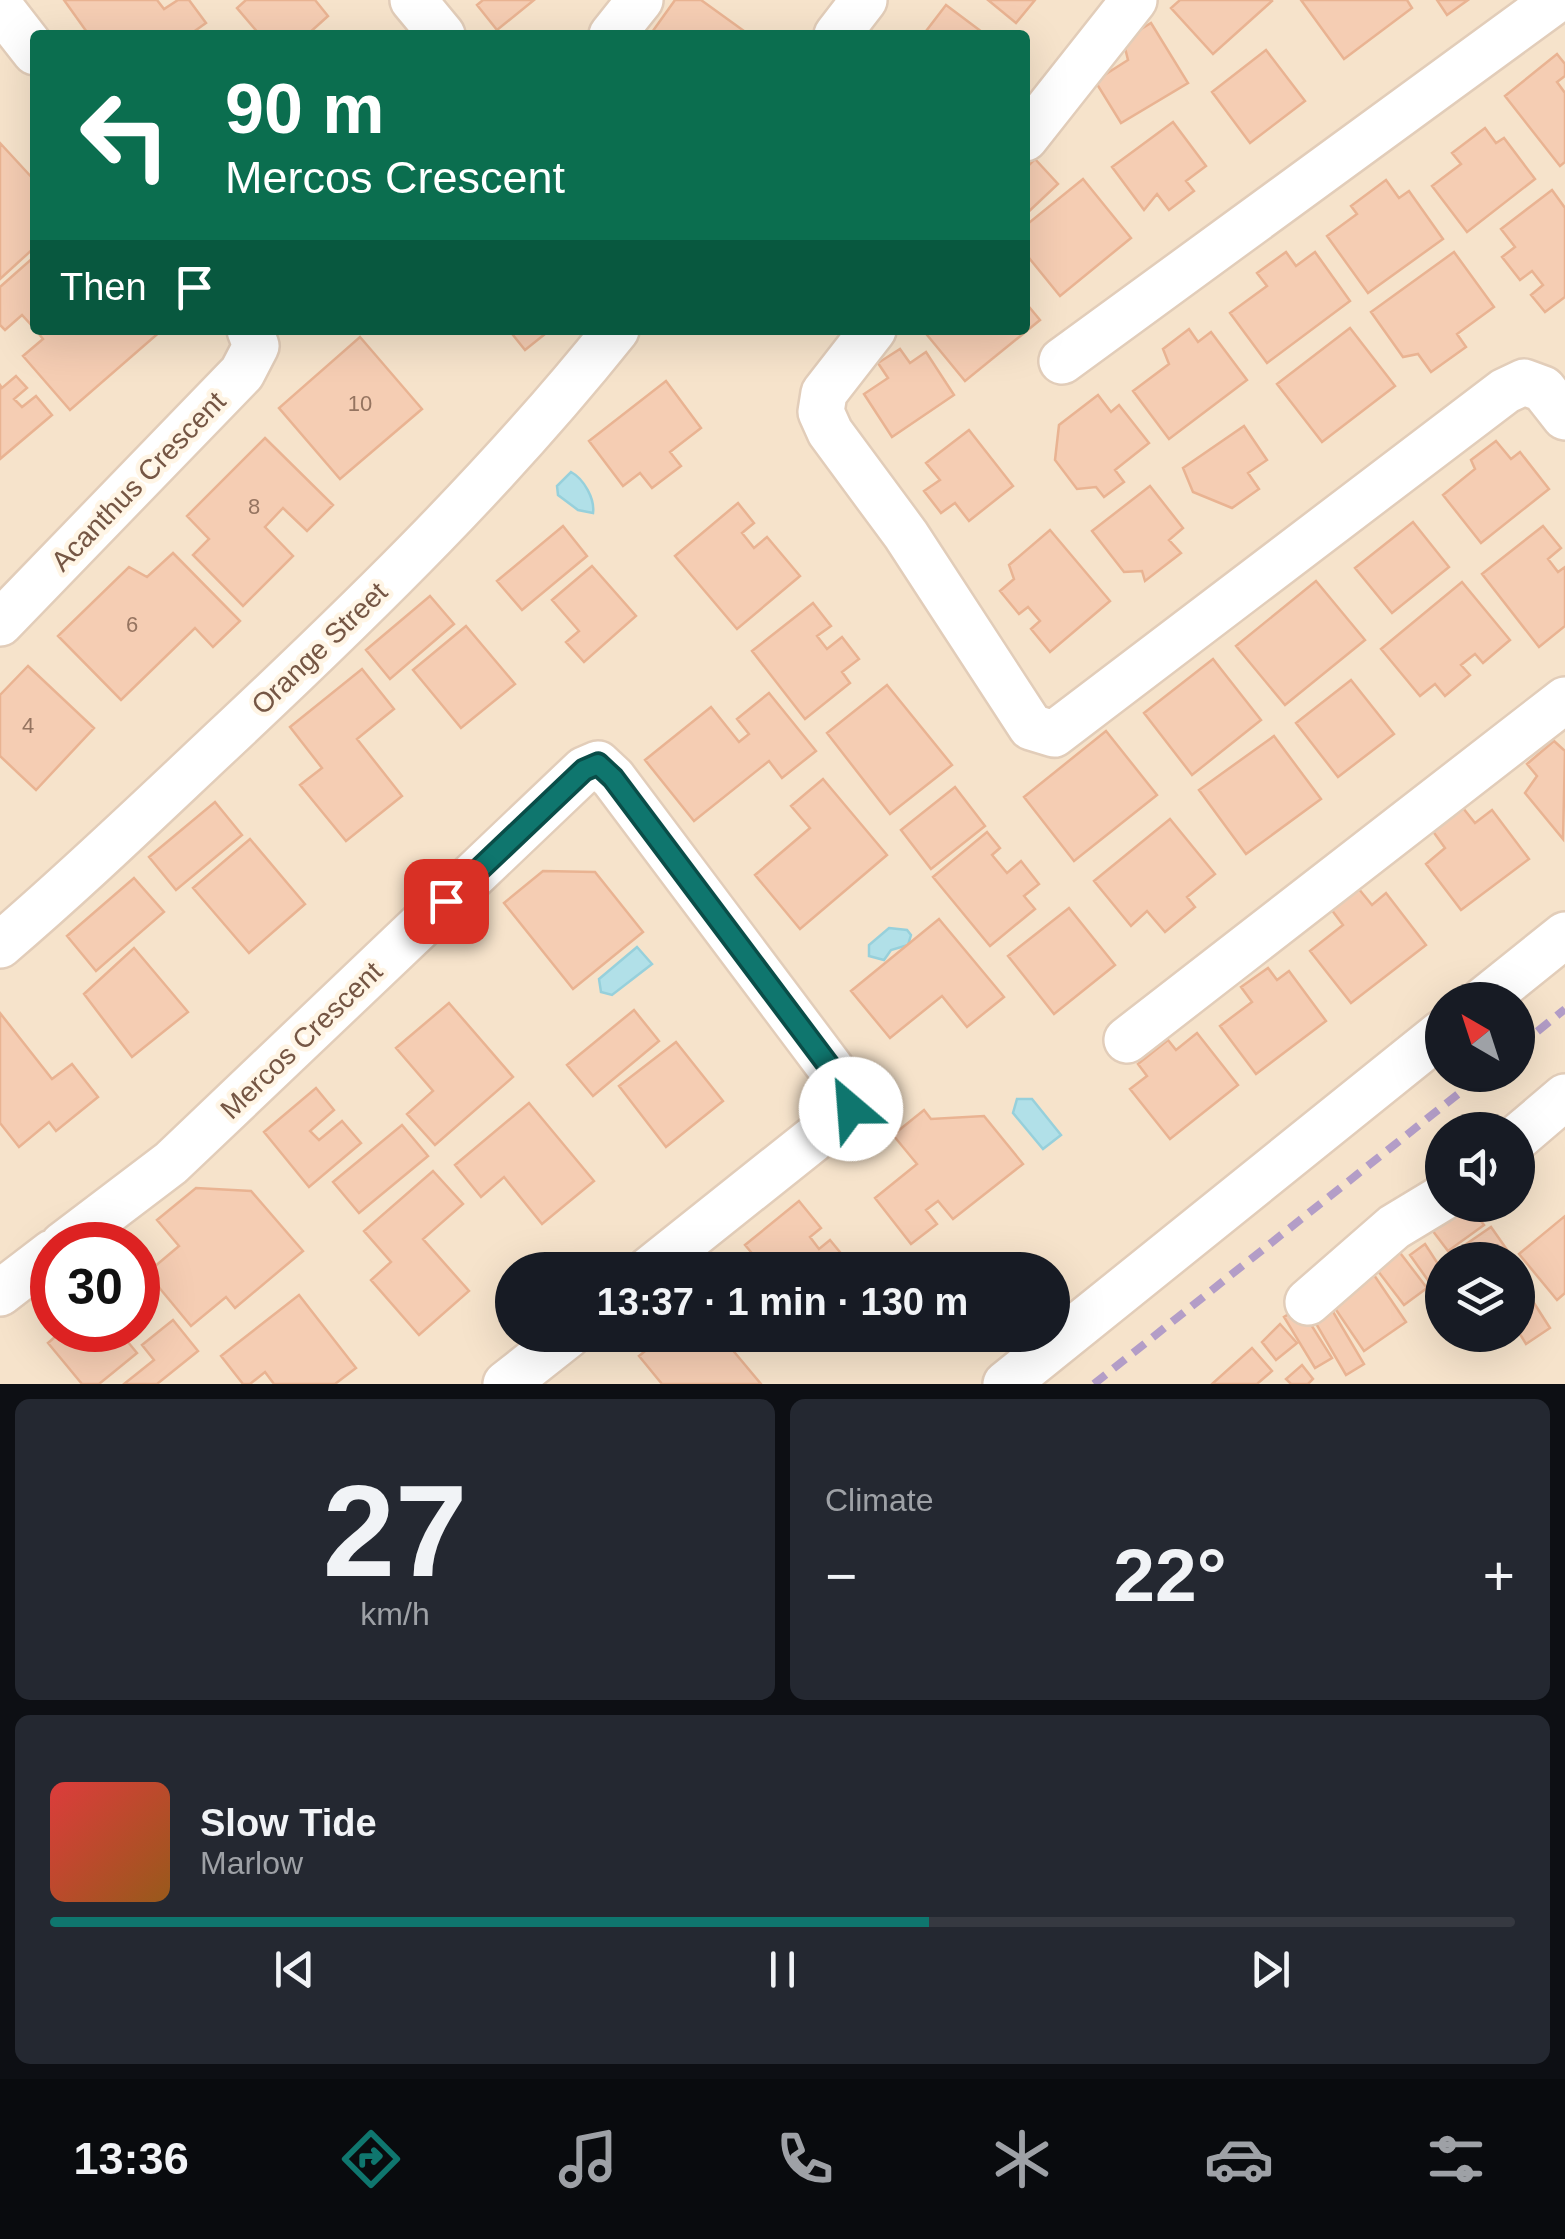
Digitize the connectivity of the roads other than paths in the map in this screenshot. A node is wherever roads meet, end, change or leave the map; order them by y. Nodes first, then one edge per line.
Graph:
1 (413, 0) edge
2 (640, 0) edge
3 (864, 0) edge
4 (1134, 0) edge
5 (1556, 0) edge
6 (0, 7) edge
7 (438, 30) edge
8 (616, 30) edge
9 (841, 30) edge
10 (30, 46) edge
11 (1030, 132) edge
12 (252, 335) edge
13 (612, 335) edge
14 (870, 335) edge
15 (1062, 361) dead end
16 (1565, 417) edge
17 (0, 623) edge
18 (1565, 700) edge
19 (1565, 934) edge
20 (0, 944) edge
21 (1506, 982) edge
22 (1127, 1040) dead end
23 (1425, 1047) edge
24 (1565, 1097) edge
25 (1535, 1123) edge
26 (1425, 1208) edge
27 (93, 1222) edge
28 (672, 1252) edge
29 (30, 1270) edge
30 (0, 1292) edge
31 (1308, 1302) dead end
32 (546, 1352) edge
33 (506, 1384) edge
34 (1006, 1384) edge

1 - 7 street
2 - 8 street
3 - 9 street
4 - 11 street
5 - 15 street
6 - 10 street
12 - 17 street, Acanthus Crescent
13 - 20 street, Orange Street
14 - 16 street
18 - 22 street
19 - 21 street
23 - 34 street
24 - 25 street
26 - 31 street
27 - 28 street, Mercos Crescent
29 - 30 street
32 - 33 street

